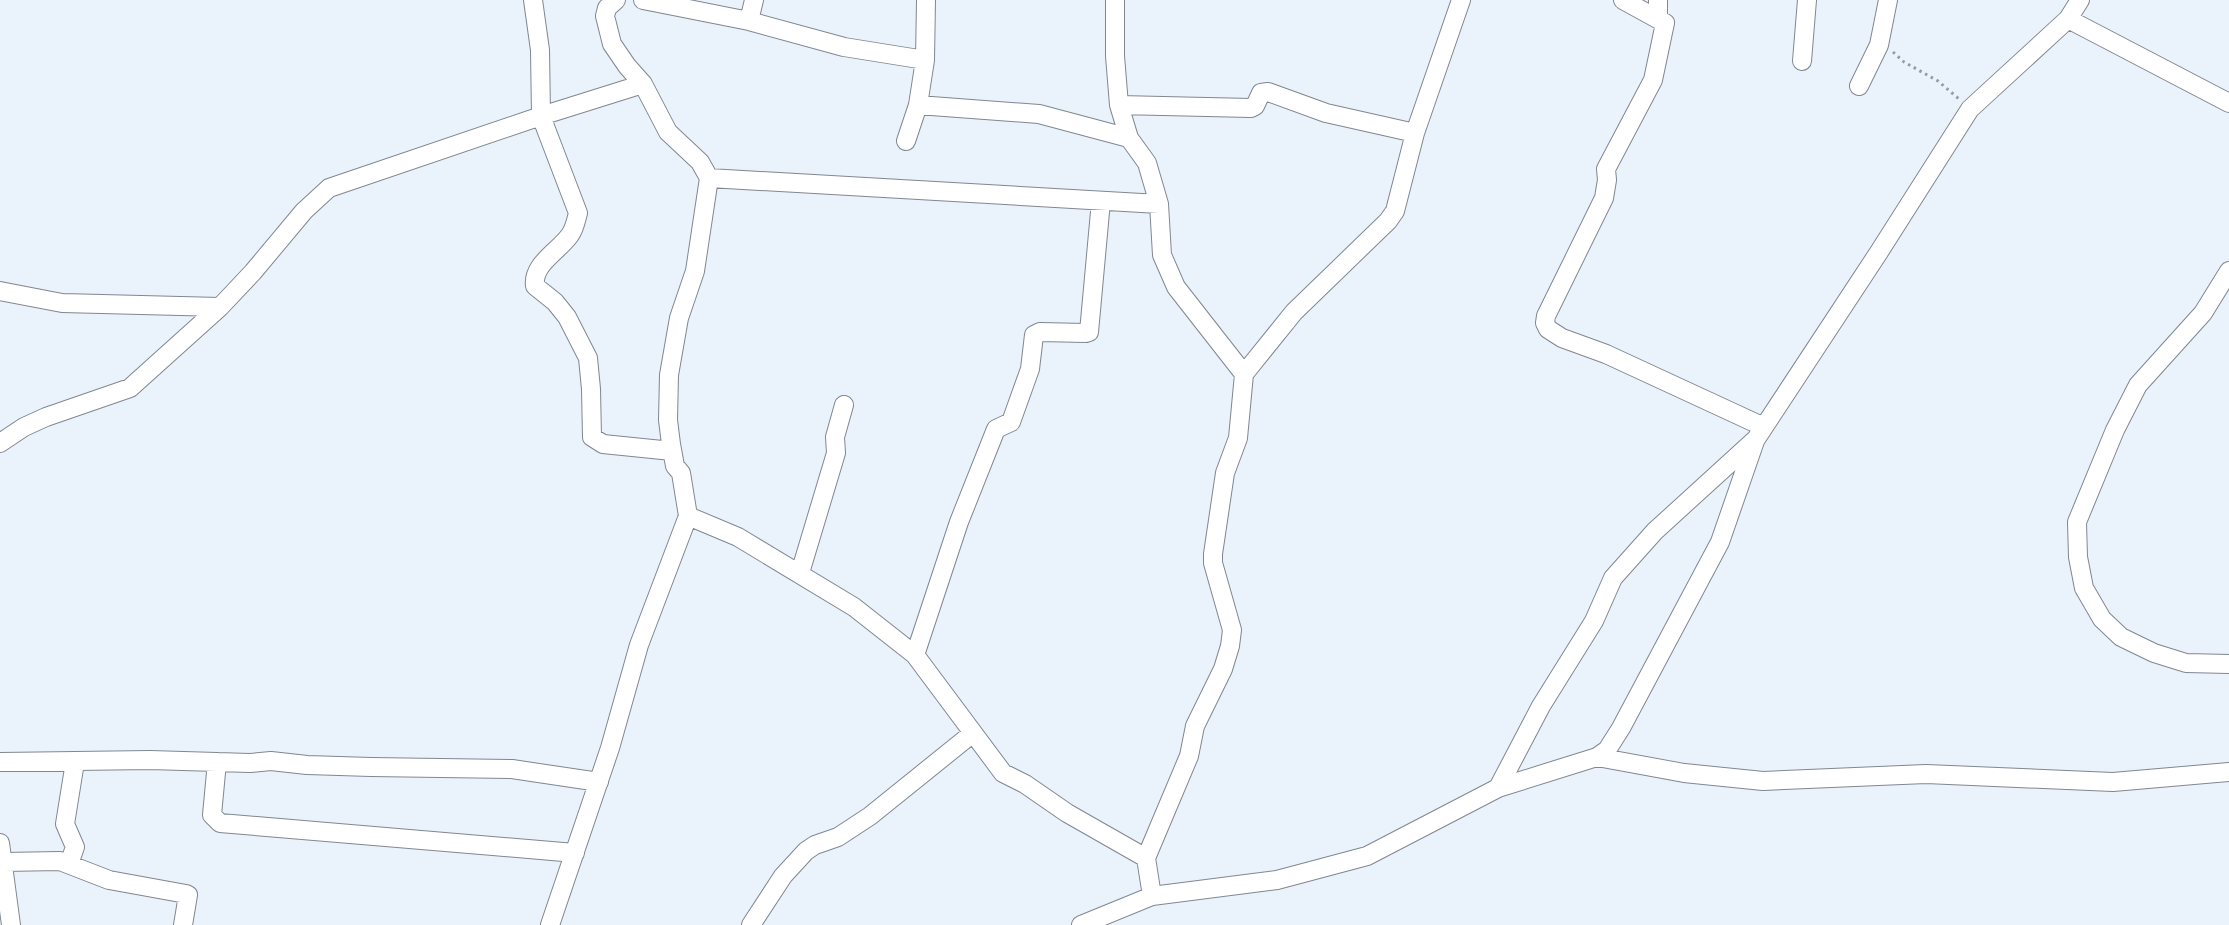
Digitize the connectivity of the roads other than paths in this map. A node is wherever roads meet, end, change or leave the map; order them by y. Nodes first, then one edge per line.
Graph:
1 (533, 0) edge
2 (616, 0) edge
3 (643, 0) edge
4 (754, 0) edge
5 (926, 0) edge
6 (1115, 0) edge
7 (1461, 0) edge
8 (1622, 0) edge
9 (1658, 0) edge
10 (1807, 0) edge
11 (1888, 0) edge
12 (2080, 0) edge
13 (1658, 18) junction
14 (2068, 19) junction
15 (749, 21) junction
16 (925, 60) junction
17 (1802, 61) dead end
18 (643, 84) junction
19 (1858, 86) dead end
20 (2229, 103) edge
21 (918, 105) junction
22 (1119, 105) junction
23 (541, 116) junction
24 (1415, 132) junction
25 (1129, 138) junction
26 (906, 142) dead end
27 (709, 178) junction
28 (1101, 201) junction
29 (1159, 204) junction
30 (2229, 271) edge
31 (0, 292) edge
32 (220, 307) junction
33 (1244, 374) junction
34 (844, 405) dead end
35 (1760, 433) junction
36 (0, 443) edge
37 (672, 451) junction
38 (688, 516) junction
39 (800, 573) junction
40 (916, 654) junction
41 (2229, 664) edge
42 (973, 733) junction
43 (1597, 757) junction
44 (0, 762) edge
45 (75, 762) junction
46 (217, 762) junction
47 (2229, 772) edge
48 (598, 782) junction
49 (1498, 788) junction
50 (0, 843) edge
51 (575, 853) junction
52 (1146, 858) junction
53 (2, 862) junction
54 (69, 864) junction
55 (1152, 896) junction
56 (11, 925) edge
57 (184, 925) edge
58 (550, 925) edge
59 (751, 925) edge
60 (1081, 925) edge

1 - 23 street
2 - 18 street
3 - 15 street
4 - 15 street
5 - 16 street
6 - 22 street
7 - 24 street
8 - 13 street
9 - 13 street
10 - 17 street
11 - 19 street
12 - 14 street
13 - 35 street
14 - 20 street
14 - 35 street
15 - 16 street
16 - 21 street
18 - 23 street
18 - 27 street
21 - 25 street
21 - 26 street
22 - 24 street
22 - 25 street
23 - 32 street
23 - 37 street
24 - 33 street
25 - 29 street
27 - 28 street
27 - 37 street
28 - 29 street
28 - 40 street
29 - 33 street
30 - 41 street
31 - 32 street
32 - 36 street
33 - 52 street
34 - 39 street
35 - 43 street
35 - 49 street
37 - 38 street
38 - 39 street
38 - 48 street
39 - 40 street
40 - 42 street
42 - 52 street
42 - 59 street
43 - 47 street
43 - 49 street
44 - 45 street
45 - 46 street
45 - 54 street
46 - 48 street
46 - 51 street
48 - 51 street
49 - 55 street
50 - 53 street
51 - 58 street
52 - 55 street
53 - 54 street
53 - 56 street
54 - 57 street
55 - 60 street

